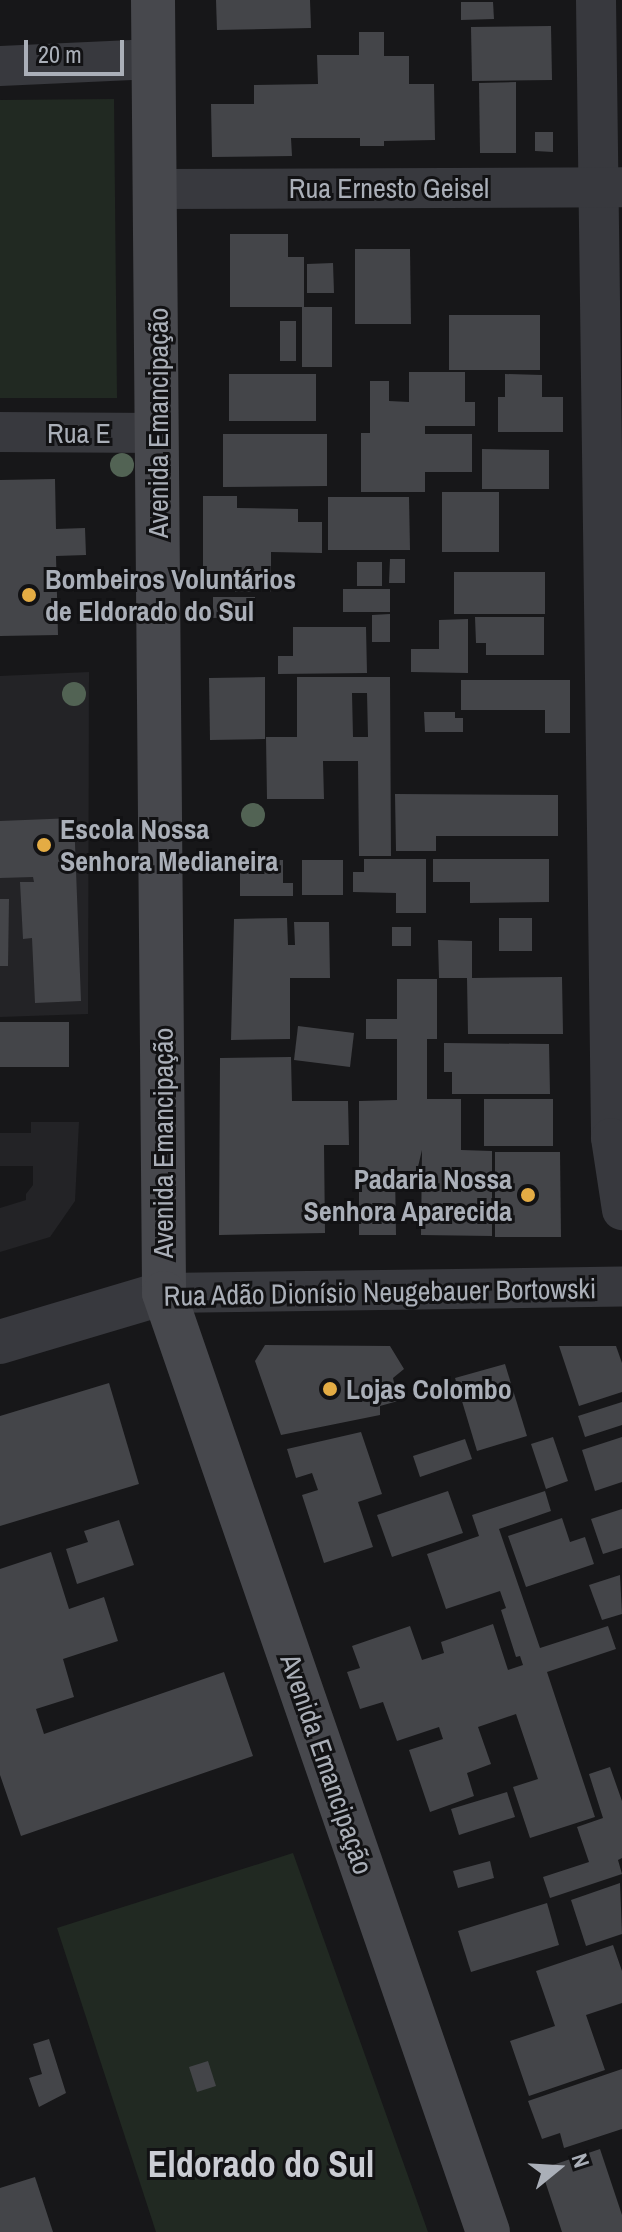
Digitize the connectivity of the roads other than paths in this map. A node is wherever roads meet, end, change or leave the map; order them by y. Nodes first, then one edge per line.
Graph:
1 (153, 0) edge
2 (596, 0) edge
3 (154, 59) junction
4 (0, 66) edge
5 (610, 187) edge
6 (155, 189) junction
7 (0, 432) edge
8 (158, 433) junction
9 (622, 1210) edge
10 (622, 1287) edge
11 (164, 1293) junction
12 (0, 1342) edge
13 (488, 2232) edge

1 - 3 main road, Avenida Emancipação
2 - 5 street
3 - 4 street
3 - 6 main road, Avenida Emancipação
5 - 6 street, Rua Ernesto Geisel
5 - 9 street
6 - 8 main road, Avenida Emancipação
7 - 8 street, Rua E
8 - 11 main road, Avenida Emancipação
10 - 11 street, Rua Adão Dionísio Neugebauer Bortowski
11 - 12 street, Rua Adão Dionísio Neugebauer Bortowski
11 - 13 main road, Avenida Emancipação

